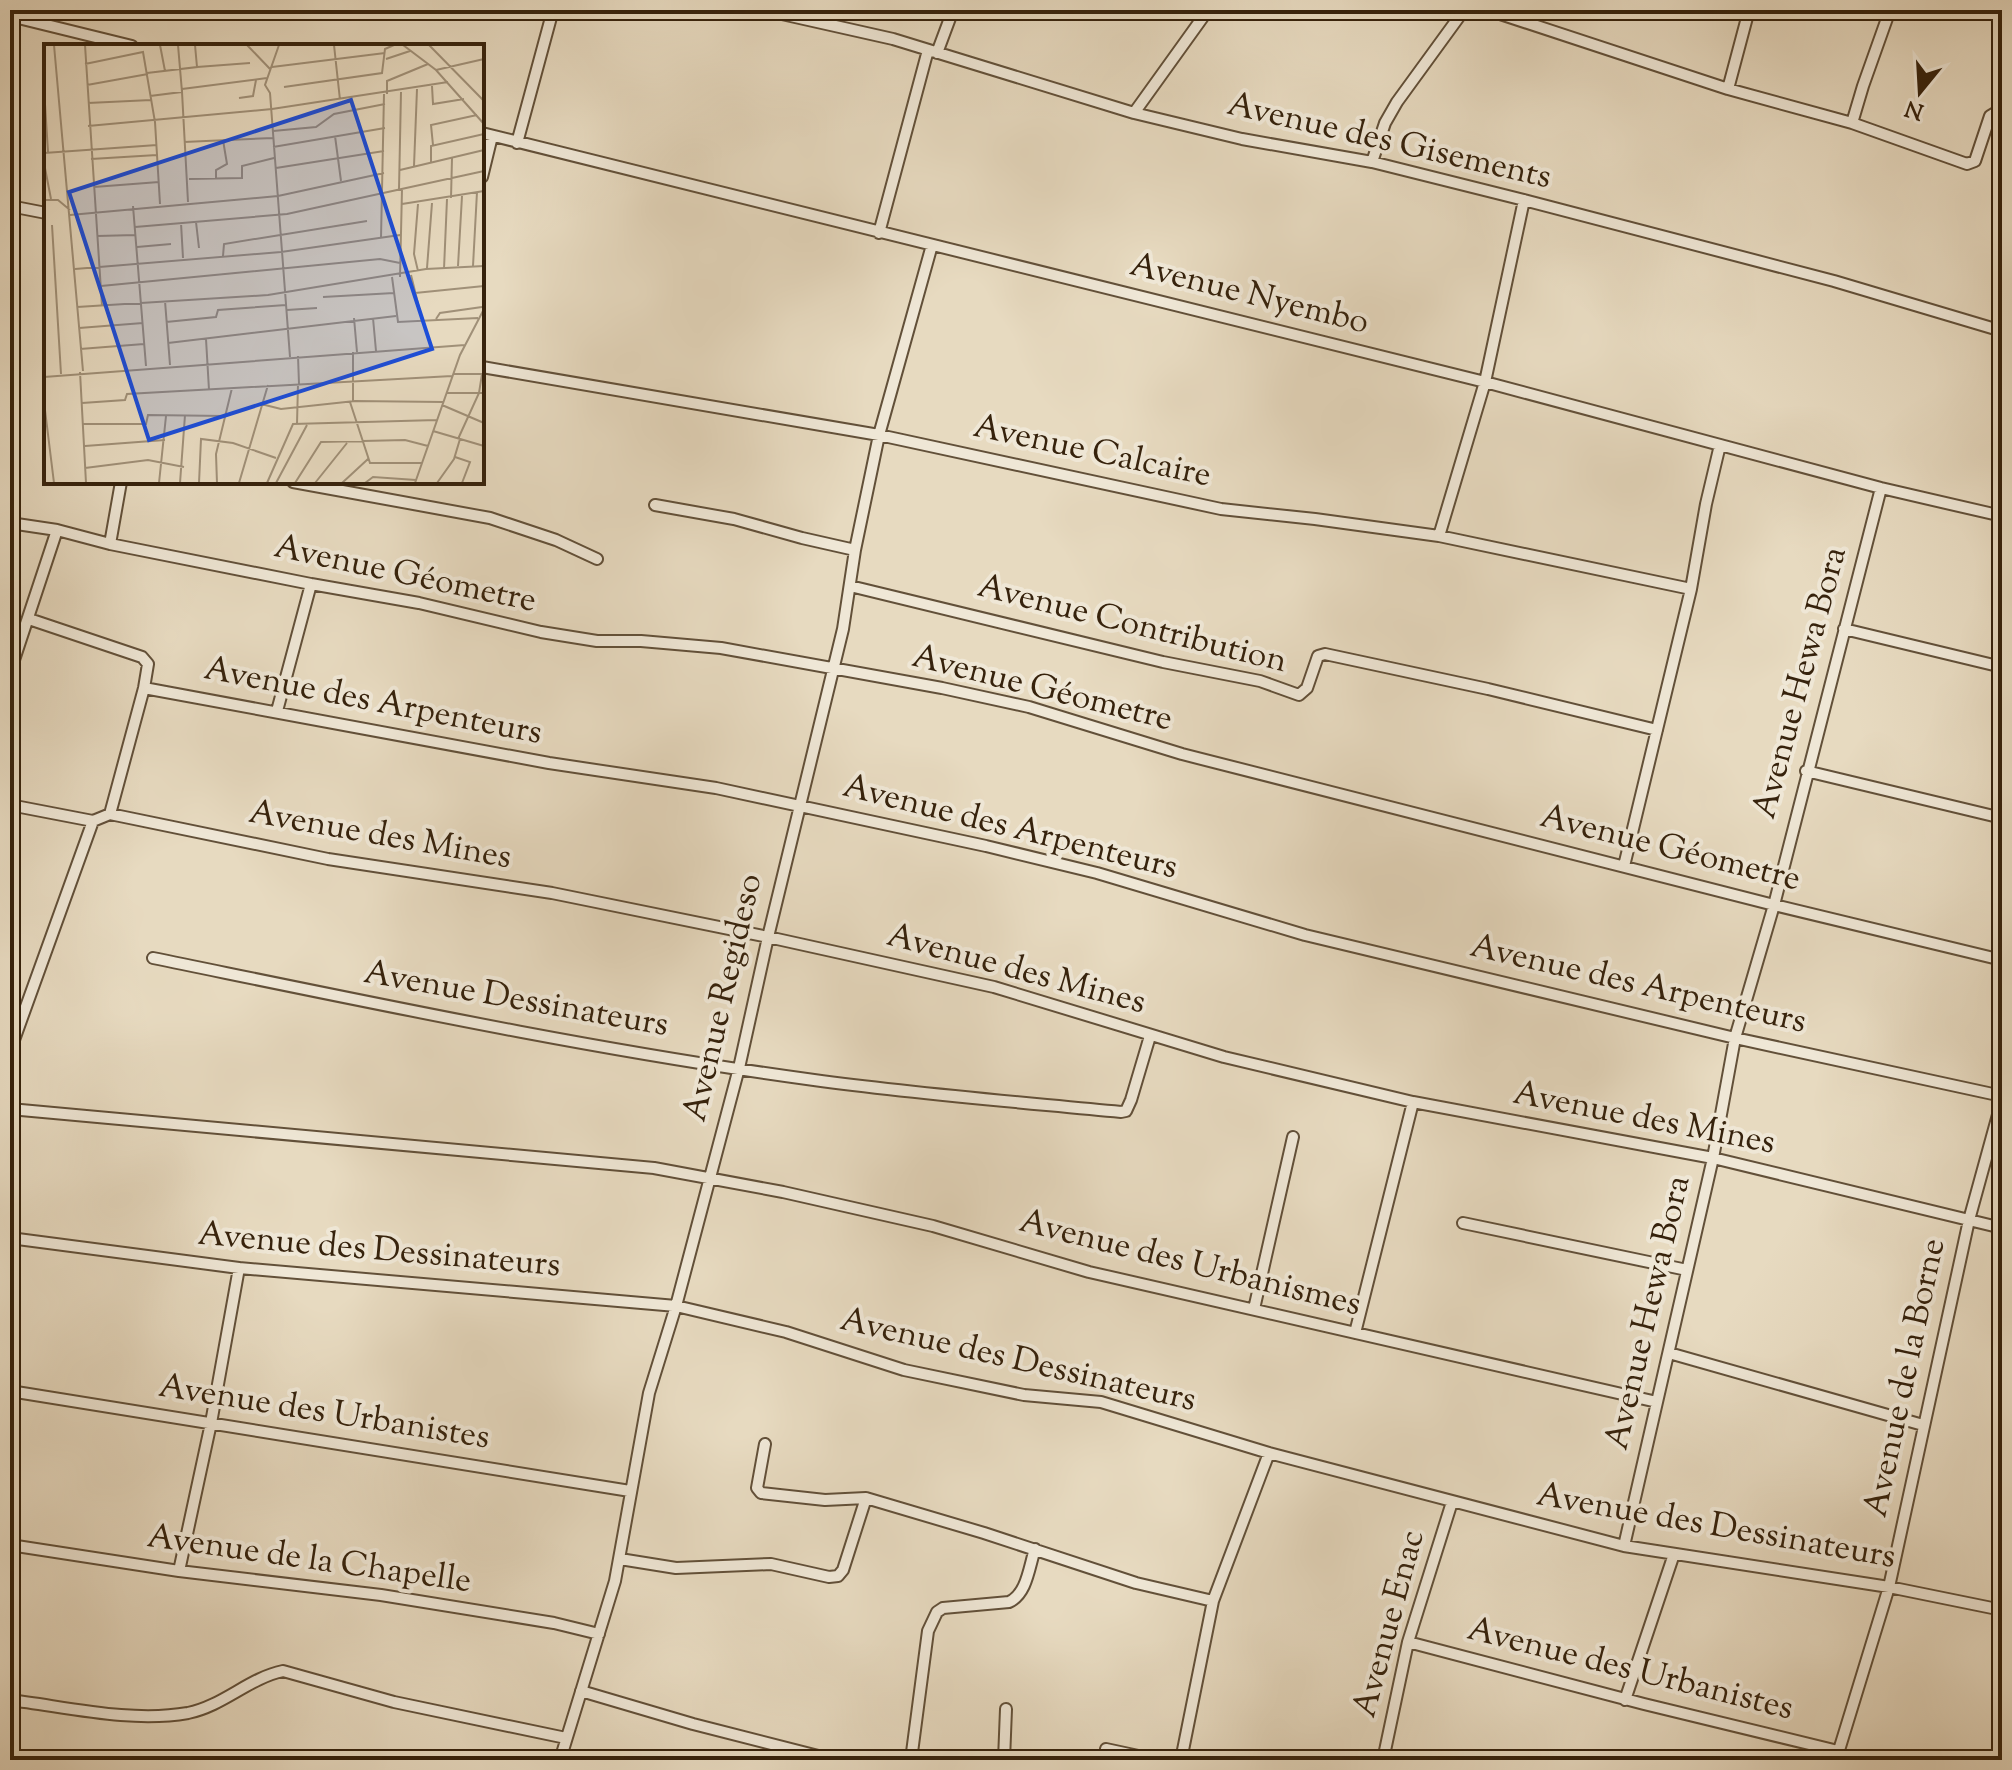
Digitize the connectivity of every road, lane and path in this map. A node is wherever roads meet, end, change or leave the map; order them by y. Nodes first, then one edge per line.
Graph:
1 (553, 10) edge
2 (764, 10) edge
3 (953, 10) edge
4 (1208, 10) edge
5 (1464, 10) edge
6 (1488, 10) edge
7 (1749, 10) edge
8 (1890, 10) edge
9 (10, 16) edge
10 (124, 44) edge
11 (933, 51) junction
12 (1728, 89) junction
13 (1134, 113) junction
14 (2002, 115) edge
15 (1852, 123) junction
16 (487, 134) edge
17 (517, 143) junction
18 (484, 160) edge
19 (1372, 162) junction
20 (1524, 200) junction
21 (10, 206) edge
22 (44, 213) edge
23 (879, 233) junction
24 (932, 245) junction
25 (2002, 331) edge
26 (484, 367) edge
27 (1485, 382) junction
28 (879, 435) junction
29 (1720, 445) junction
30 (121, 484) edge
31 (304, 484) edge
32 (1881, 488) junction
33 (655, 505) dead end
34 (2002, 516) edge
35 (10, 523) edge
36 (57, 530) junction
37 (1439, 536) junction
38 (110, 544) junction
39 (855, 550) junction
40 (597, 559) dead end
41 (311, 584) junction
42 (850, 586) junction
43 (1691, 589) junction
44 (29, 619) junction
45 (1844, 629) junction
46 (2002, 667) edge
47 (834, 670) junction
48 (10, 672) edge
49 (144, 688) junction
50 (277, 711) junction
51 (1657, 730) junction
52 (1806, 771) junction
53 (10, 805) edge
54 (799, 805) junction
55 (110, 814) junction
56 (2002, 818) edge
57 (93, 821) junction
58 (1624, 866) junction
59 (1774, 905) junction
60 (768, 937) junction
61 (153, 958) dead end
62 (2002, 960) edge
63 (1150, 1036) junction
64 (1735, 1038) junction
65 (10, 1051) edge
66 (739, 1068) junction
67 (2002, 1098) edge
68 (1413, 1102) junction
69 (10, 1109) edge
70 (1293, 1137) dead end
71 (1713, 1158) junction
72 (710, 1178) junction
73 (1969, 1220) junction
74 (1463, 1223) dead end
75 (2002, 1228) edge
76 (10, 1238) edge
77 (239, 1268) junction
78 (1687, 1270) junction
79 (676, 1306) junction
80 (1254, 1309) junction
81 (1355, 1333) junction
82 (1669, 1353) junction
83 (10, 1391) edge
84 (1657, 1402) junction
85 (211, 1423) junction
86 (1923, 1425) junction
87 (765, 1444) dead end
88 (1269, 1453) junction
89 (630, 1491) junction
90 (866, 1498) junction
91 (1452, 1502) junction
92 (10, 1545) edge
93 (1624, 1546) junction
94 (1035, 1549) junction
95 (1674, 1554) junction
96 (620, 1559) junction
97 (179, 1571) junction
98 (1889, 1587) junction
99 (1213, 1601) junction
100 (2002, 1610) edge
101 (599, 1634) junction
102 (1408, 1642) junction
103 (581, 1691) junction
104 (10, 1700) edge
105 (1625, 1700) junction
106 (1006, 1709) dead end
107 (566, 1738) junction
108 (1106, 1749) dead end
109 (1837, 1755) edge
110 (560, 1760) edge
111 (834, 1760) edge
112 (911, 1760) edge
113 (1004, 1760) edge
114 (1157, 1760) edge
115 (1181, 1760) edge
116 (1383, 1760) edge

1 - 17 street
2 - 11 street, Avenue des Gisements
3 - 11 street
4 - 13 street
5 - 19 street
6 - 12 street
7 - 12 street
8 - 15 street
9 - 10 street
11 - 13 street, Avenue des Gisements
11 - 23 street
12 - 15 street
13 - 19 street, Avenue des Gisements
14 - 15 street
16 - 17 street, Avenue Nyembo
16 - 18 street
17 - 23 street, Avenue Nyembo
19 - 20 street, Avenue des Gisements
20 - 25 street, Avenue des Gisements
20 - 27 street
21 - 22 street
23 - 24 street, Avenue Nyembo
24 - 27 street, Avenue Nyembo
24 - 28 street, Avenue Regideso
26 - 28 street, Avenue Calcaire
27 - 29 street, Avenue Nyembo
27 - 37 street
28 - 37 street, Avenue Calcaire
28 - 39 street, Avenue Regideso
29 - 32 street, Avenue Nyembo
29 - 43 street
30 - 38 street
31 - 40 street
32 - 34 street, Avenue Nyembo
32 - 45 street, Avenue Hewa Bora
33 - 39 street
35 - 36 street, Avenue Géometre
36 - 38 street, Avenue Géometre
36 - 44 street
37 - 43 street, Avenue Calcaire
38 - 41 street, Avenue Géometre
39 - 42 street, Avenue Regideso
41 - 47 street, Avenue Géometre
41 - 50 street
42 - 47 street, Avenue Regideso
42 - 51 street, Avenue Contribution
43 - 51 street
44 - 48 street
44 - 49 street
45 - 46 street
45 - 52 street, Avenue Hewa Bora
47 - 54 street, Avenue Regideso
47 - 58 street, Avenue Géometre
49 - 50 street, Avenue des Arpenteurs
49 - 55 street
50 - 54 street, Avenue des Arpenteurs
51 - 58 street
52 - 56 street
52 - 59 street, Avenue Hewa Bora
53 - 57 street
54 - 60 street, Avenue Regideso
54 - 64 street, Avenue des Arpenteurs
55 - 57 street
55 - 60 street, Avenue des Mines
57 - 65 street
58 - 59 street, Avenue Géometre
59 - 62 street, Avenue Géometre
59 - 64 street, Avenue Hewa Bora
60 - 63 street, Avenue des Mines
60 - 66 street, Avenue Regideso
61 - 66 street, Avenue Dessinateurs
63 - 66 street, Avenue Dessinateurs
63 - 68 street, Avenue des Mines
64 - 67 street, Avenue des Arpenteurs
64 - 71 street, Avenue Hewa Bora
66 - 72 street, Avenue Regideso
67 - 73 street, Avenue de la Borne
68 - 71 street, Avenue des Mines
68 - 81 street
69 - 72 street
70 - 80 street
71 - 73 street, Avenue des Mines
71 - 78 street, Avenue Hewa Bora
72 - 79 street, Avenue Regideso
72 - 80 street, Avenue des Urbanismes
73 - 75 street, Avenue des Mines
73 - 86 street, Avenue de la Borne
74 - 78 street
76 - 77 street, Avenue des Dessinateurs
77 - 79 street, Avenue des Dessinateurs
77 - 85 street
78 - 82 street, Avenue Hewa Bora
79 - 88 street, Avenue des Dessinateurs
79 - 89 street, Avenue Regideso
80 - 81 street, Avenue des Urbanismes
81 - 84 street, Avenue des Urbanismes
82 - 84 street, Avenue Hewa Bora
82 - 86 street
83 - 85 street, Avenue des Urbanistes
84 - 93 street, Avenue Hewa Bora
85 - 89 street, Avenue des Urbanistes
85 - 97 street
86 - 98 street, Avenue de la Borne
87 - 90 street
88 - 91 street, Avenue des Dessinateurs
88 - 99 street
89 - 96 street, Avenue Regideso
90 - 94 street
90 - 96 street
91 - 93 street, Avenue des Dessinateurs
91 - 102 street, Avenue Enac
92 - 97 street, Avenue de la Chapelle
93 - 95 street, Avenue des Dessinateurs
94 - 99 street
94 - 112 street
95 - 98 street, Avenue des Dessinateurs
95 - 105 street
96 - 101 street, Avenue Regideso
97 - 101 street, Avenue de la Chapelle
98 - 100 street, Avenue des Dessinateurs
98 - 109 street, Avenue de la Borne
99 - 115 street
101 - 103 street, Avenue Regideso
102 - 105 street, Avenue des Urbanistes
102 - 116 street, Avenue Enac
103 - 107 street, Avenue Regideso
103 - 111 street
104 - 107 street
105 - 109 street, Avenue des Urbanistes
106 - 113 street
107 - 110 street, Avenue Regideso
108 - 114 street

